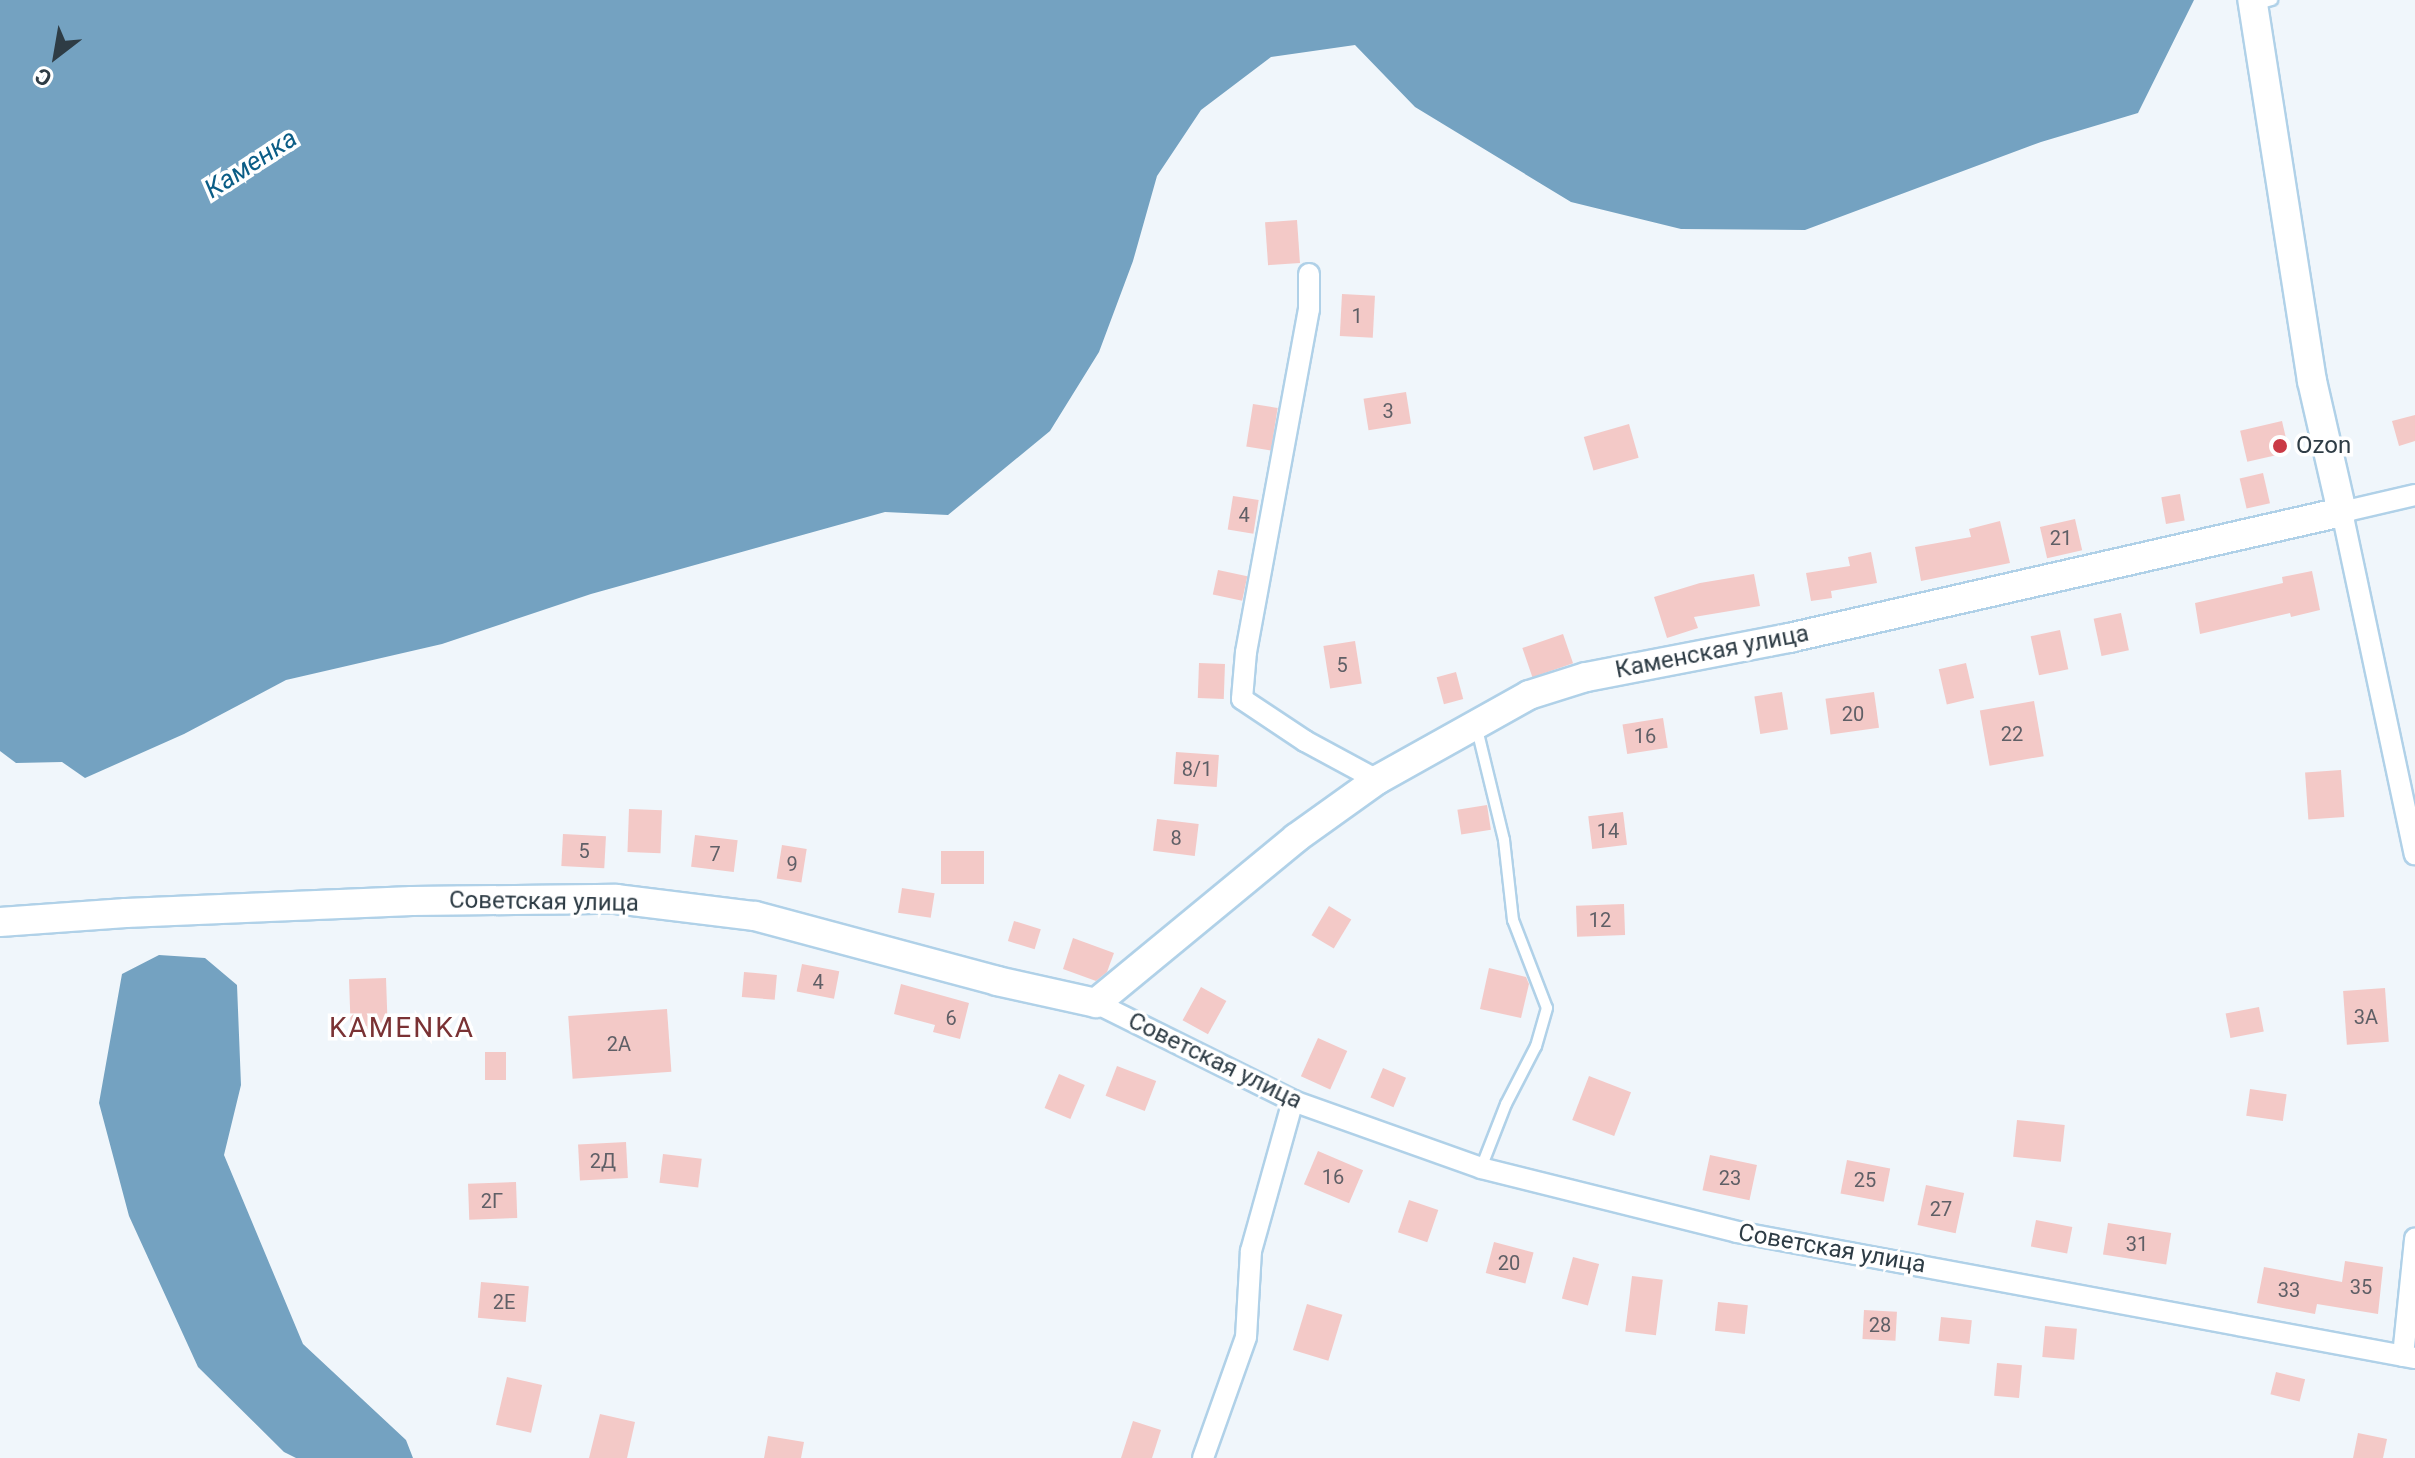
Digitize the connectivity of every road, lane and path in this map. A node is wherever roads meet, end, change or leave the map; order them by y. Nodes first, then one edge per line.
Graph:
1 (2259, 2) edge
2 (1309, 274) dead end
3 (2415, 495) edge
4 (2342, 512) junction
5 (1476, 724) junction
6 (1377, 780) junction
7 (2415, 854) edge
8 (0, 922) edge
9 (1096, 1003) junction
10 (1293, 1101) junction
11 (1481, 1168) junction
12 (2415, 1239) edge
13 (2409, 1357) edge
14 (1203, 1458) edge

1 - 4 street
2 - 6 street
3 - 4 street, Каменская улица
4 - 5 street, Каменская улица
4 - 7 street
5 - 6 street, Каменская улица
5 - 11 lane
6 - 9 street, Каменская улица
8 - 9 street, Советская улица
9 - 10 street, Советская улица
10 - 11 street, Советская улица
10 - 14 street
11 - 13 street, Советская улица
12 - 13 street

